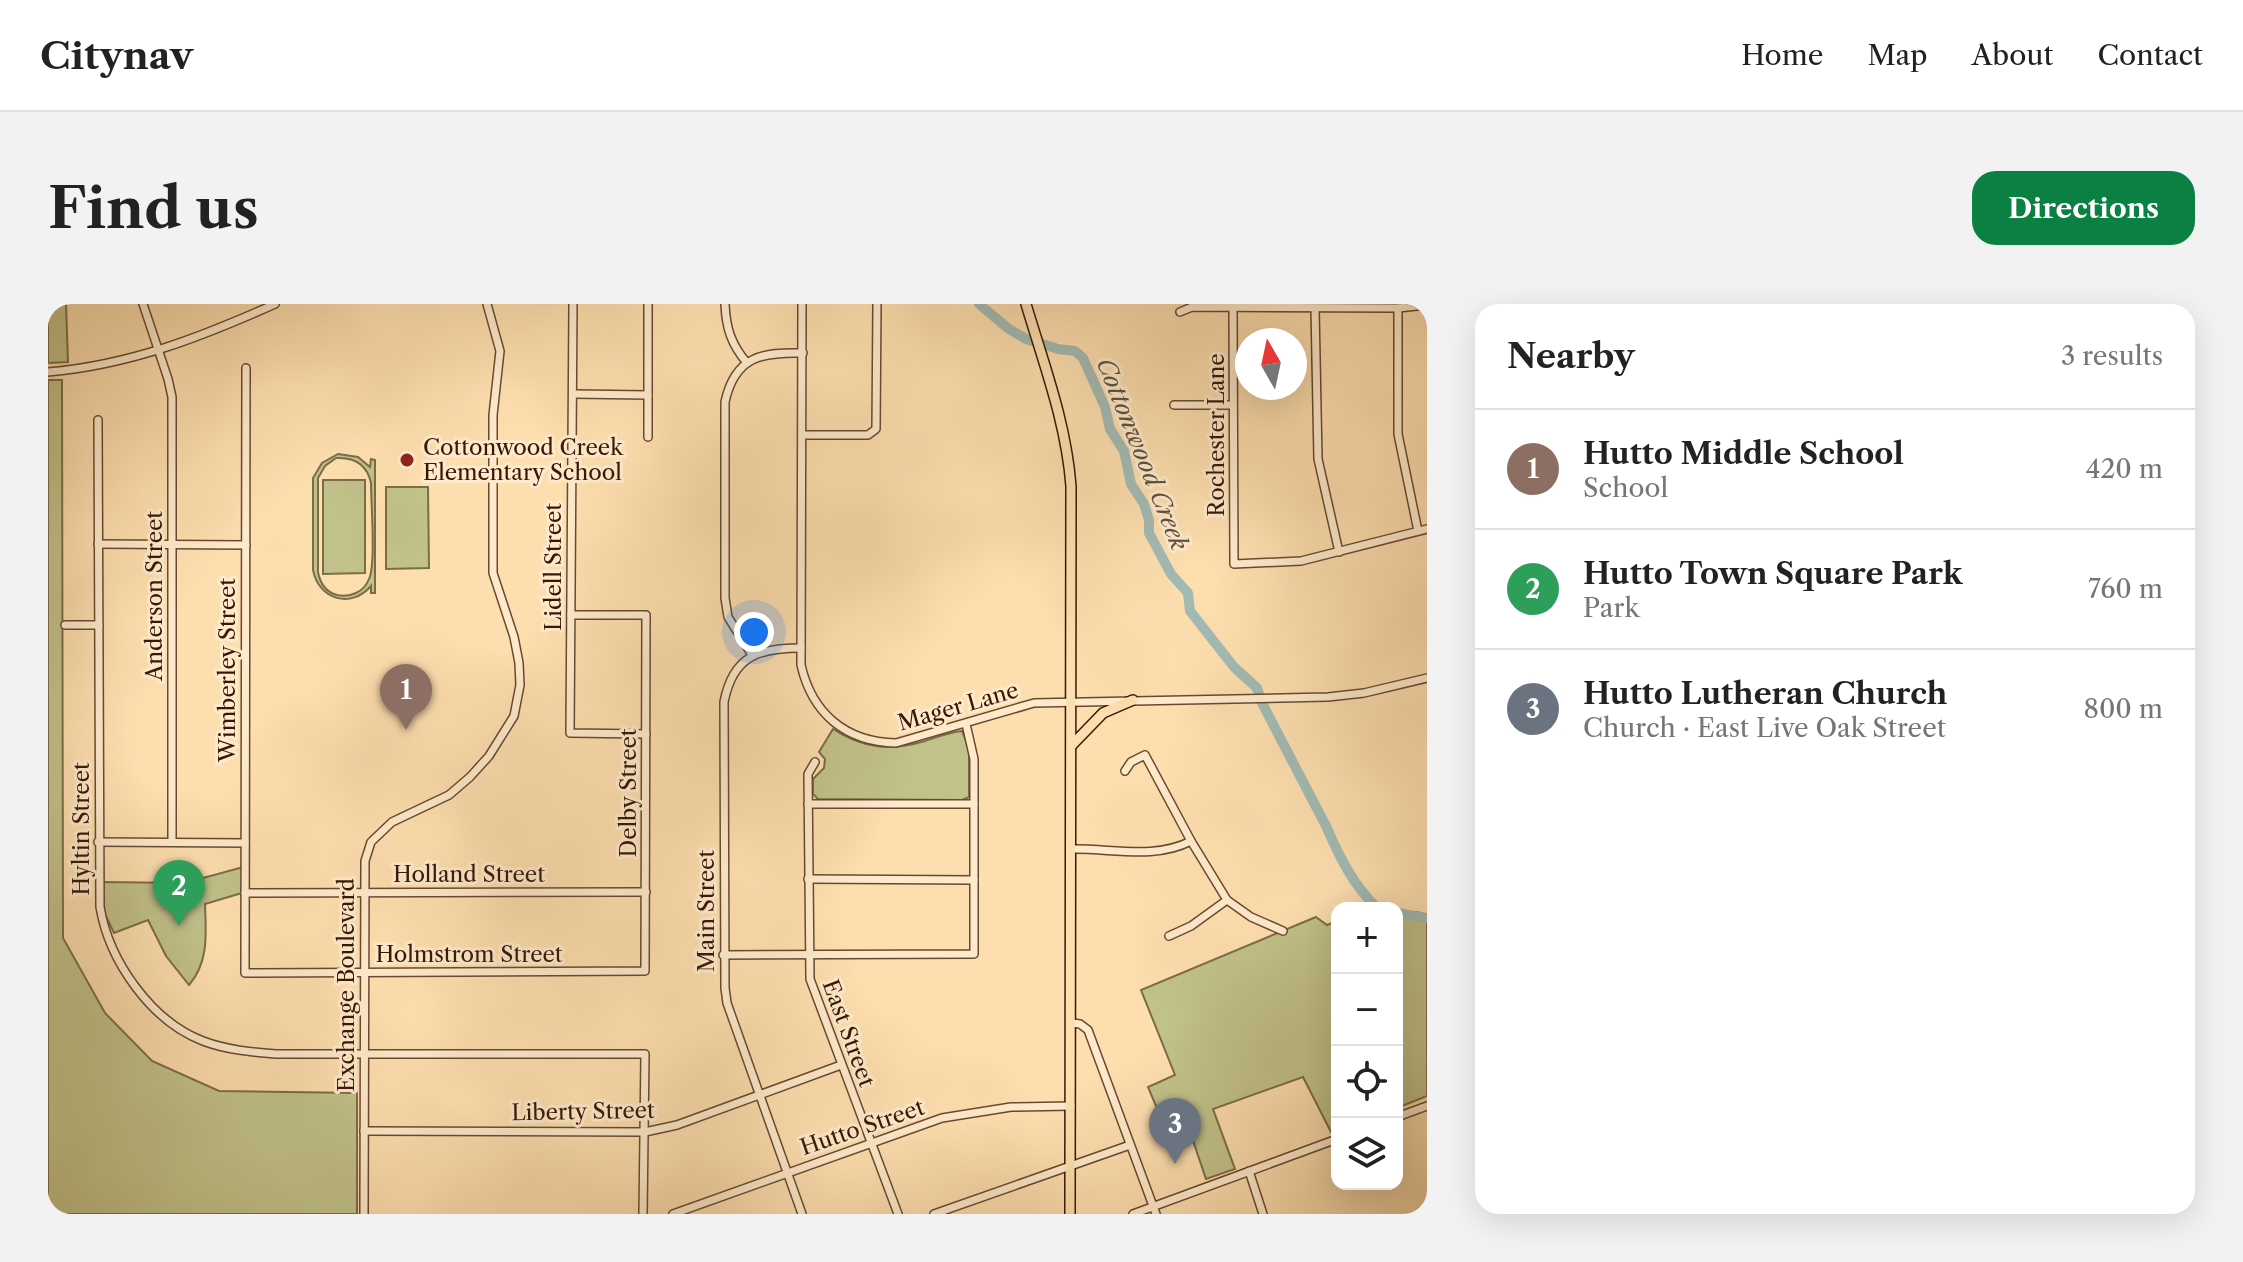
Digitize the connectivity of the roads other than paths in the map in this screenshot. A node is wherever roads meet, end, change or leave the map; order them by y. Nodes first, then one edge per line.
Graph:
1 (143, 304) edge
2 (275, 304) edge
3 (487, 304) edge
4 (573, 304) edge
5 (648, 304) edge
6 (725, 304) edge
7 (802, 304) edge
8 (877, 304) edge
9 (1427, 305) edge
10 (1233, 307) junction
11 (1315, 308) junction
12 (1398, 308) junction
13 (1028, 309) edge
14 (1180, 312) dead end
15 (160, 351) junction
16 (803, 353) junction
17 (747, 363) junction
18 (246, 368) dead end
19 (48, 372) edge
20 (573, 394) junction
21 (648, 395) junction
22 (1174, 405) dead end
23 (1233, 405) junction
24 (98, 420) dead end
25 (802, 435) junction
26 (648, 437) dead end
27 (1423, 530) edge
28 (98, 544) junction
29 (173, 545) junction
30 (246, 545) junction
31 (1339, 552) junction
32 (571, 615) junction
33 (65, 625) dead end
34 (99, 625) junction
35 (801, 648) junction
36 (752, 655) junction
37 (1427, 678) edge
38 (1133, 700) junction
39 (1072, 702) junction
40 (966, 724) junction
41 (646, 734) junction
42 (1072, 745) junction
43 (815, 762) dead end
44 (1125, 771) dead end
45 (808, 804) junction
46 (974, 804) junction
47 (1191, 841) junction
48 (98, 842) junction
49 (172, 842) junction
50 (245, 843) junction
51 (1071, 849) junction
52 (808, 879) junction
53 (974, 880) junction
54 (364, 892) junction
55 (646, 892) junction
56 (245, 893) junction
57 (1227, 900) junction
58 (1283, 931) dead end
59 (1169, 936) dead end
60 (723, 955) junction
61 (808, 956) junction
62 (645, 971) joint
63 (364, 972) junction
64 (245, 973) joint
65 (1072, 1023) junction
66 (364, 1054) junction
67 (841, 1065) junction
68 (759, 1094) junction
69 (1071, 1106) junction
70 (1427, 1106) edge
71 (1403, 1115) edge
72 (364, 1131) junction
73 (645, 1132) junction
74 (871, 1141) junction
75 (1331, 1141) edge
76 (1130, 1145) junction
77 (1070, 1167) junction
78 (1249, 1171) junction
79 (787, 1173) junction
80 (703, 1203) junction
81 (1155, 1210) edge
82 (364, 1214) edge
83 (643, 1214) edge
84 (673, 1214) edge
85 (707, 1214) edge
86 (802, 1214) edge
87 (898, 1214) edge
88 (934, 1214) edge
89 (1070, 1214) edge
90 (1133, 1214) edge
91 (1263, 1214) edge

1 - 15 street, Anderson Street
2 - 15 street
3 - 54 street, Exchange Boulevard
4 - 20 street, Lidell Street
5 - 21 street
6 - 17 street
7 - 16 street, Mager Lane
8 - 25 street
9 - 12 street
10 - 11 street
10 - 14 street
10 - 23 street, Rochester Lane
11 - 12 street
11 - 31 street
12 - 27 street
13 - 39 main road
15 - 19 street
15 - 29 street, Anderson Street
16 - 17 street
16 - 25 street, Mager Lane
17 - 36 street
18 - 30 street, Wimberley Street
20 - 21 street
20 - 32 street, Lidell Street
21 - 26 street
22 - 23 street
23 - 31 street, Rochester Lane
24 - 28 street, Hyltin Street
25 - 35 street, Mager Lane
27 - 31 street
28 - 29 street
28 - 34 street, Hyltin Street
29 - 30 street
29 - 49 street, Anderson Street
30 - 50 street, Wimberley Street
32 - 41 street, Delby Street
32 - 41 street, Lidell Street
33 - 34 street
34 - 48 street, Hyltin Street
35 - 36 street
35 - 40 street, Mager Lane
36 - 60 street, Main Street
37 - 38 street, Mager Lane
38 - 39 street, Mager Lane
38 - 42 main road
39 - 40 street, Mager Lane
39 - 42 main road
40 - 46 street
41 - 55 street, Delby Street
42 - 51 main road
43 - 45 street, East Street
44 - 47 street
45 - 46 street
45 - 52 street, East Street
46 - 53 street
47 - 51 street
47 - 57 street
48 - 49 street
48 - 66 street, Hyltin Street
49 - 50 street
50 - 56 street, Wimberley Street
51 - 65 main road
52 - 53 street
52 - 61 street, East Street
53 - 61 street
54 - 55 street, Holland Street
54 - 56 street, Holland Street
54 - 63 street, Exchange Boulevard
55 - 62 street, Delby Street
56 - 64 street, Wimberley Street
57 - 58 street
57 - 59 street
60 - 61 street
60 - 68 street, Main Street
61 - 67 street, East Street
62 - 63 street, Holmstrom Street
63 - 64 street, Holmstrom Street
63 - 66 street, Exchange Boulevard
65 - 69 main road
65 - 76 street
66 - 72 street, Exchange Boulevard
66 - 73 street, Hyltin Street
67 - 68 street, Liberty Street
67 - 74 street, East Street
68 - 73 street, Liberty Street
68 - 79 street, Main Street
69 - 74 street, Hutto Street
69 - 77 main road
70 - 71 street
72 - 73 street, Liberty Street
72 - 82 street, Exchange Boulevard
73 - 83 street
74 - 79 street, Hutto Street
74 - 87 street, East Street
75 - 78 street
76 - 77 street
76 - 81 street
77 - 88 street
77 - 89 main road
78 - 81 street
78 - 91 street
79 - 80 street, Hutto Street
79 - 86 street, Main Street
80 - 84 street, Hutto Street
80 - 85 street
81 - 90 street

